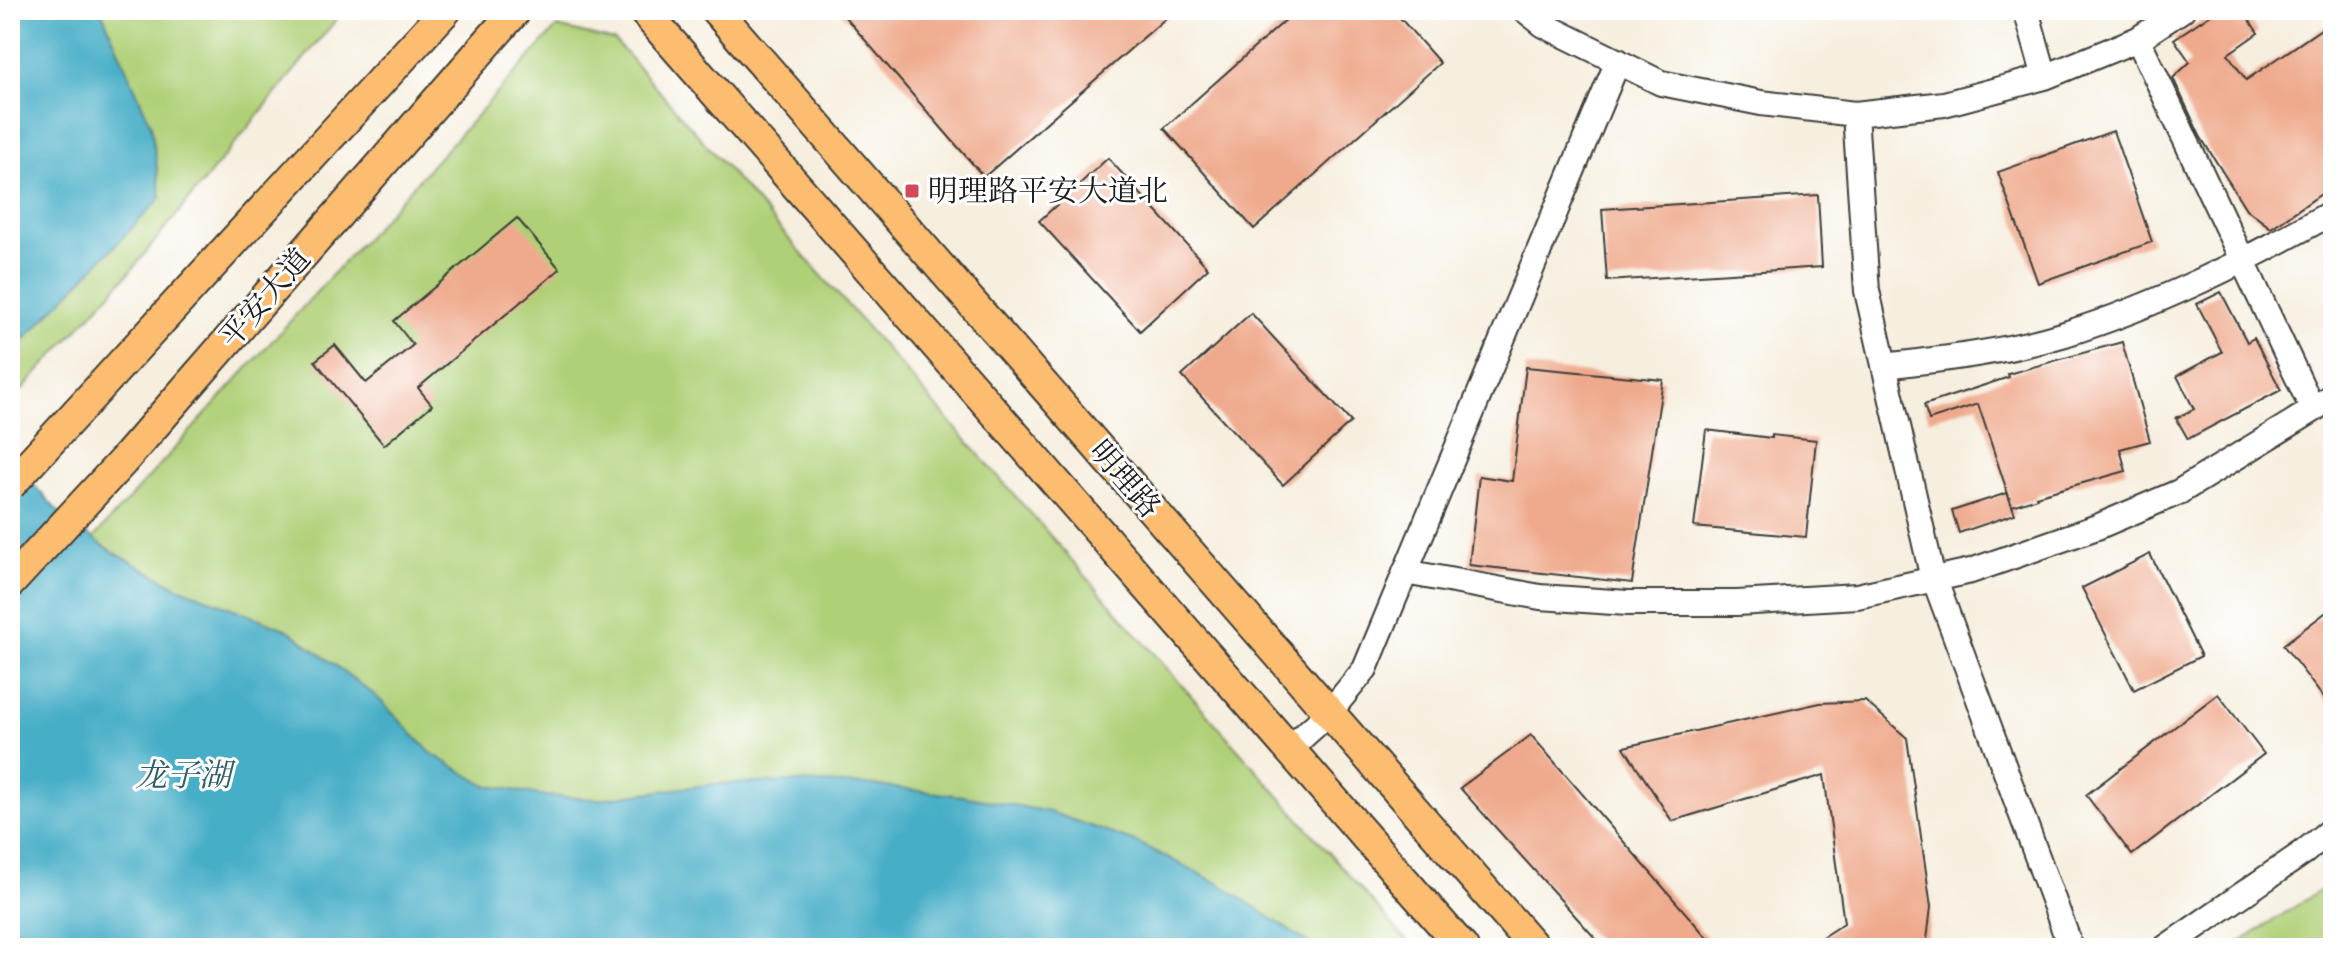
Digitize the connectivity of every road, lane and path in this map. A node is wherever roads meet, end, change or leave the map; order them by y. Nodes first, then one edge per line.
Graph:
1 (446, 10) edge
2 (516, 10) edge
3 (643, 10) edge
4 (716, 10) edge
5 (1525, 10) edge
6 (2026, 10) edge
7 (2182, 10) edge
8 (2138, 39) junction
9 (1618, 61) junction
10 (2045, 77) junction
11 (1855, 114) junction
12 (2333, 212) edge
13 (2244, 262) junction
14 (1884, 366) junction
15 (2333, 395) edge
16 (2313, 410) junction
17 (10, 485) edge
18 (1405, 572) junction
19 (1934, 579) junction
20 (10, 583) edge
21 (1329, 713) junction
22 (1290, 748) junction
23 (2333, 828) edge
24 (1463, 948) edge
25 (1535, 948) edge
26 (2071, 948) edge
27 (2165, 948) edge

1 - 17 main road, 平安大道, bridge
2 - 20 main road, 平安大道
3 - 22 main road, 明理路
4 - 21 main road, 明理路
5 - 9 street
6 - 10 street
7 - 8 street
8 - 10 street
8 - 13 street
9 - 11 street
9 - 18 street
10 - 11 street
11 - 14 street
12 - 13 street
13 - 14 street
13 - 16 street
14 - 19 street
15 - 16 street
16 - 19 street
18 - 19 street
18 - 21 street
19 - 26 street
21 - 22 street
21 - 25 main road, 明理路
22 - 24 main road, 明理路
23 - 27 street

